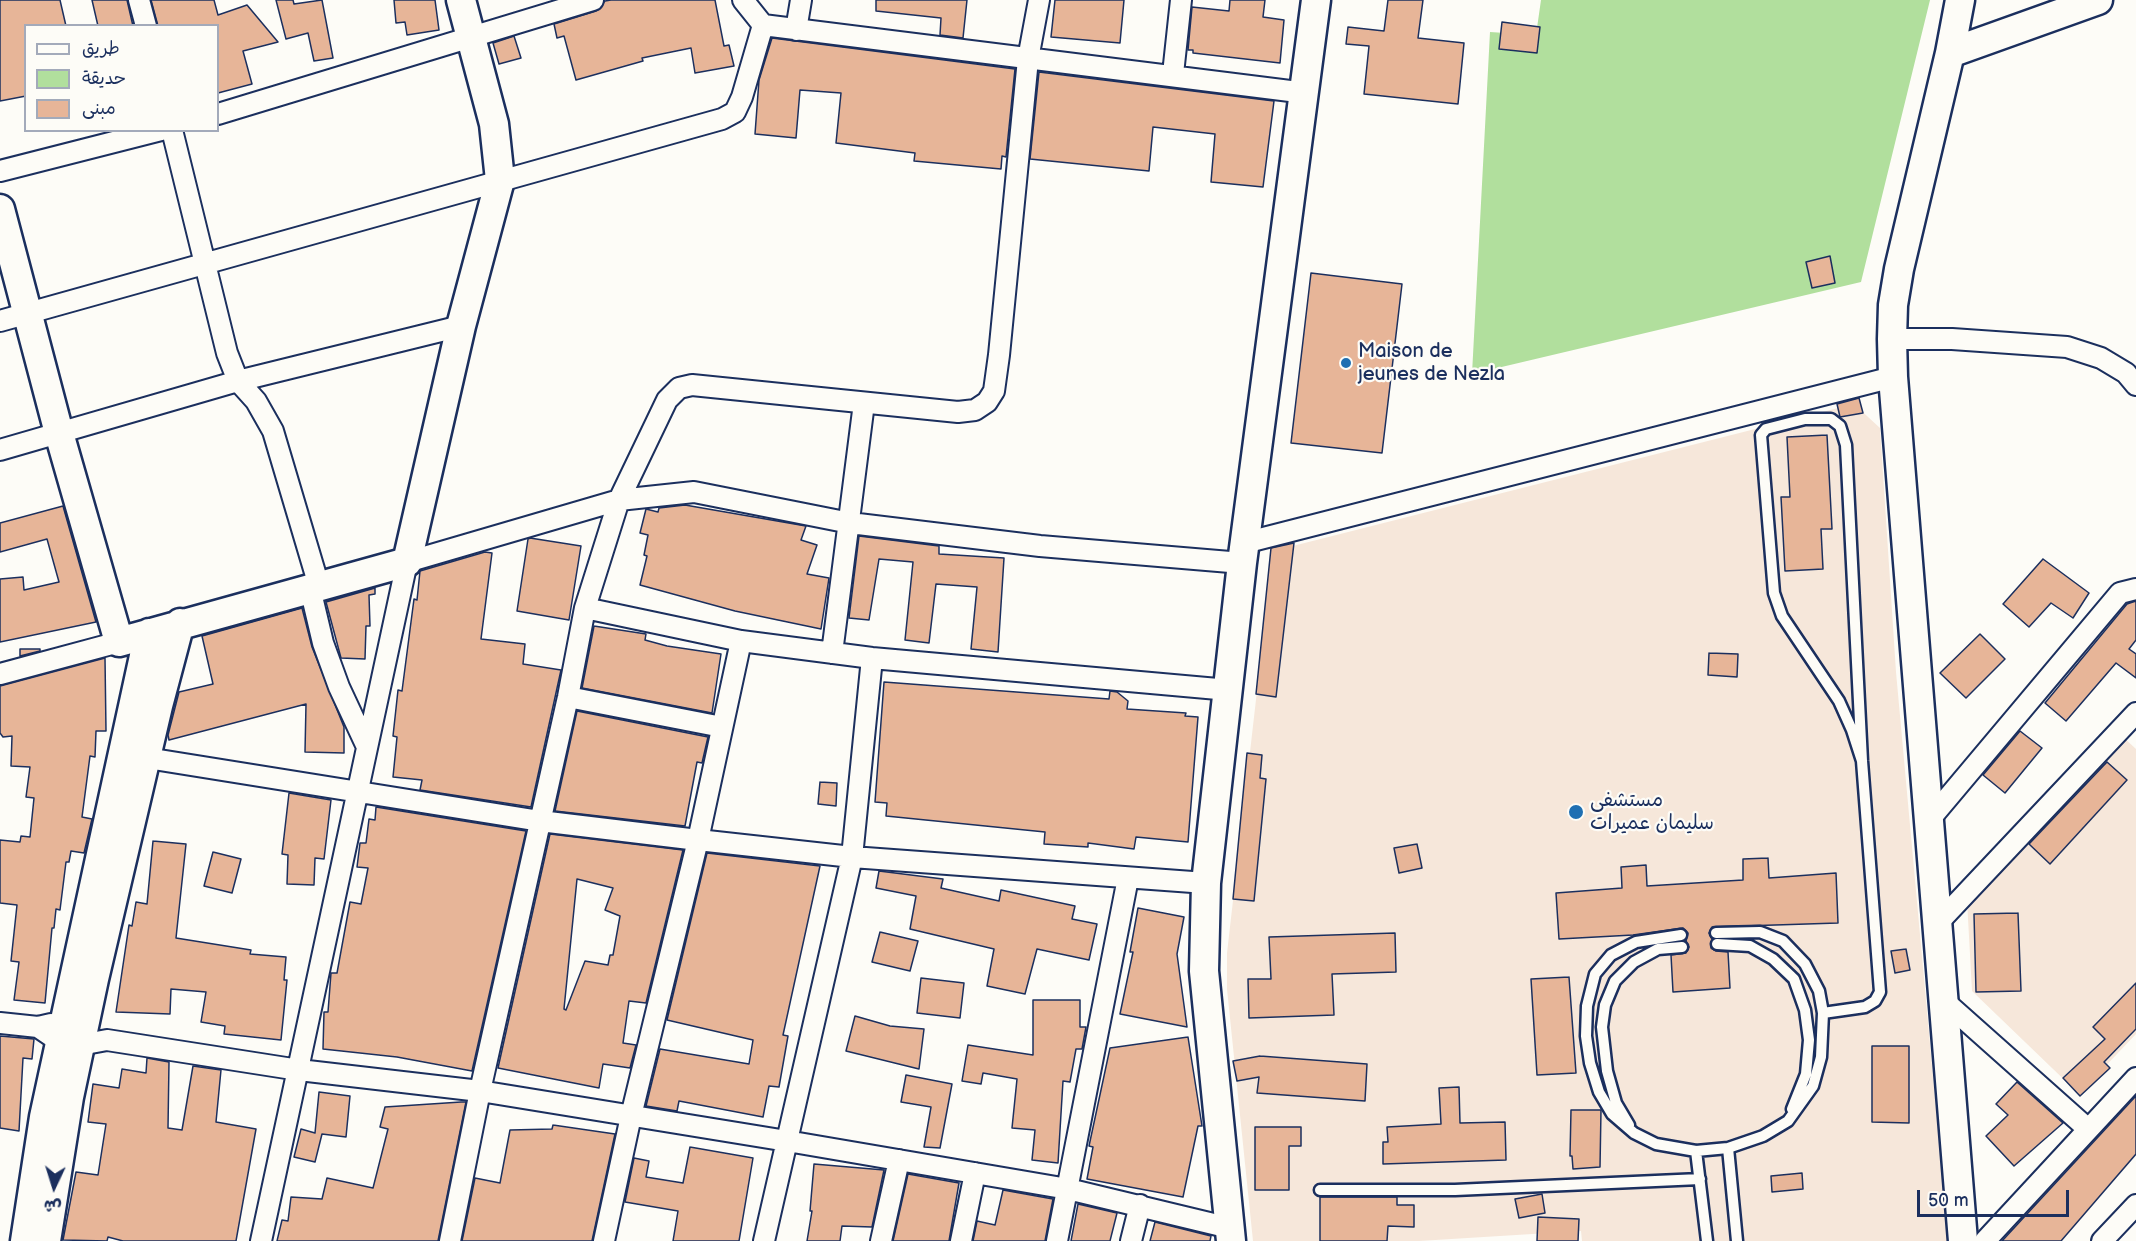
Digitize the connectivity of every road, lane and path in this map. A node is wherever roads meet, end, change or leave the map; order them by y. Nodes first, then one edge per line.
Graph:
1 (140, 0) edge
2 (461, 0) edge
3 (593, 0) edge
4 (743, 0) edge
5 (801, 0) edge
6 (1039, 0) edge
7 (1181, 0) edge
8 (1316, 0) edge
9 (1960, 0) edge
10 (2097, 0) edge
11 (146, 24) edge
12 (763, 25) junction
13 (796, 30) junction
14 (471, 38) junction
15 (1950, 53) junction
16 (1028, 59) junction
17 (1173, 74) junction
18 (1306, 93) junction
19 (219, 114) edge
20 (153, 132) edge
21 (172, 132) edge
22 (0, 171) edge
23 (500, 180) junction
24 (0, 208) edge
25 (204, 262) junction
26 (29, 314) junction
27 (0, 321) edge
28 (461, 326) junction
29 (1893, 339) junction
30 (1893, 377) junction
31 (237, 381) junction
32 (2136, 385) edge
33 (864, 403) junction
34 (59, 433) junction
35 (0, 450) edge
36 (618, 500) junction
37 (850, 523) junction
38 (1243, 553) junction
39 (407, 562) junction
40 (315, 587) junction
41 (2136, 589) edge
42 (585, 608) junction
43 (180, 623) junction
44 (149, 633) junction
45 (741, 640) junction
46 (119, 642) junction
47 (832, 653) junction
48 (872, 658) junction
49 (0, 674) edge
50 (1229, 690) junction
51 (568, 697) junction
52 (2131, 726) edge
53 (722, 727) junction
54 (367, 747) junction
55 (147, 758) junction
56 (1862, 761) junction
57 (359, 790) junction
58 (1930, 819) junction
59 (540, 821) junction
60 (698, 840) junction
61 (852, 858) junction
62 (1128, 878) junction
63 (1206, 883) junction
64 (1937, 924) junction
65 (1943, 1000) junction
66 (1823, 1013) junction
67 (0, 1023) edge
68 (72, 1033) junction
69 (299, 1070) junction
70 (2136, 1078) edge
71 (480, 1091) junction
72 (631, 1116) junction
73 (1788, 1121) junction
74 (2088, 1129) junction
75 (1634, 1133) junction
76 (787, 1141) junction
77 (1728, 1148) junction
78 (1696, 1151) junction
79 (899, 1160) junction
80 (975, 1173) junction
81 (1700, 1179) junction
82 (1068, 1189) junction
83 (1320, 1190) dead end
84 (2136, 1204) edge
85 (1140, 1205) junction
86 (1231, 1235) edge
87 (25, 1241) edge
88 (46, 1241) edge
89 (261, 1241) edge
90 (450, 1241) edge
91 (604, 1241) edge
92 (764, 1241) edge
93 (881, 1241) edge
94 (961, 1241) edge
95 (1057, 1241) edge
96 (1131, 1241) edge
97 (1707, 1241) edge
98 (1737, 1241) edge
99 (1964, 1241) edge
100 (1985, 1241) edge
101 (2102, 1241) edge

1 - 11 street
2 - 14 street
3 - 14 street
4 - 12 street
5 - 13 street
6 - 16 street
7 - 17 street
8 - 18 street
9 - 15 street
10 - 15 street
12 - 13 street
12 - 23 street
13 - 16 street
14 - 19 street
14 - 23 street
15 - 29 street
16 - 17 street
16 - 33 street
17 - 18 street
18 - 38 street
20 - 22 street
21 - 25 street
23 - 25 street
23 - 28 street
24 - 26 street
25 - 26 street
25 - 31 street
26 - 27 street
26 - 34 street
28 - 31 street
28 - 39 street
29 - 30 street
29 - 32 street
30 - 38 street
30 - 58 street
31 - 34 street
31 - 40 street
33 - 36 street
33 - 37 street
34 - 35 street
34 - 46 street
36 - 37 street
36 - 39 street
36 - 42 street
37 - 38 street
37 - 47 street
38 - 50 street
39 - 40 street
39 - 54 street
40 - 43 street
40 - 54 street
41 - 58 street
42 - 45 street
42 - 51 street
43 - 44 street
43 - 55 street
44 - 46 street
44 - 68 street
45 - 47 street
45 - 53 street
46 - 49 street
47 - 48 street
48 - 50 street
48 - 61 street
50 - 63 street
51 - 53 street
51 - 59 street
52 - 64 street
53 - 60 street
54 - 57 street
55 - 57 street
55 - 68 street
56 - 56 lane
56 - 66 lane
57 - 59 street
57 - 69 street
58 - 64 street
59 - 60 street
59 - 71 street
60 - 61 street
60 - 72 street
61 - 62 street
61 - 76 street
62 - 63 street
62 - 82 street
63 - 86 street
64 - 65 street
65 - 74 street
65 - 99 street
66 - 73 lane
66 - 73 lane
67 - 68 street
68 - 69 street
68 - 87 street
68 - 88 street
69 - 71 street
69 - 89 street
70 - 74 street
71 - 72 street
71 - 90 street
72 - 76 street
72 - 91 street
73 - 77 lane
74 - 100 street
75 - 75 lane
75 - 78 lane
76 - 79 street
76 - 92 street
77 - 78 lane
77 - 98 lane
78 - 81 lane
79 - 80 street
79 - 93 street
80 - 82 street
80 - 94 street
81 - 83 lane
81 - 97 lane
82 - 85 street
82 - 95 street
84 - 101 street
85 - 86 street
85 - 96 street

